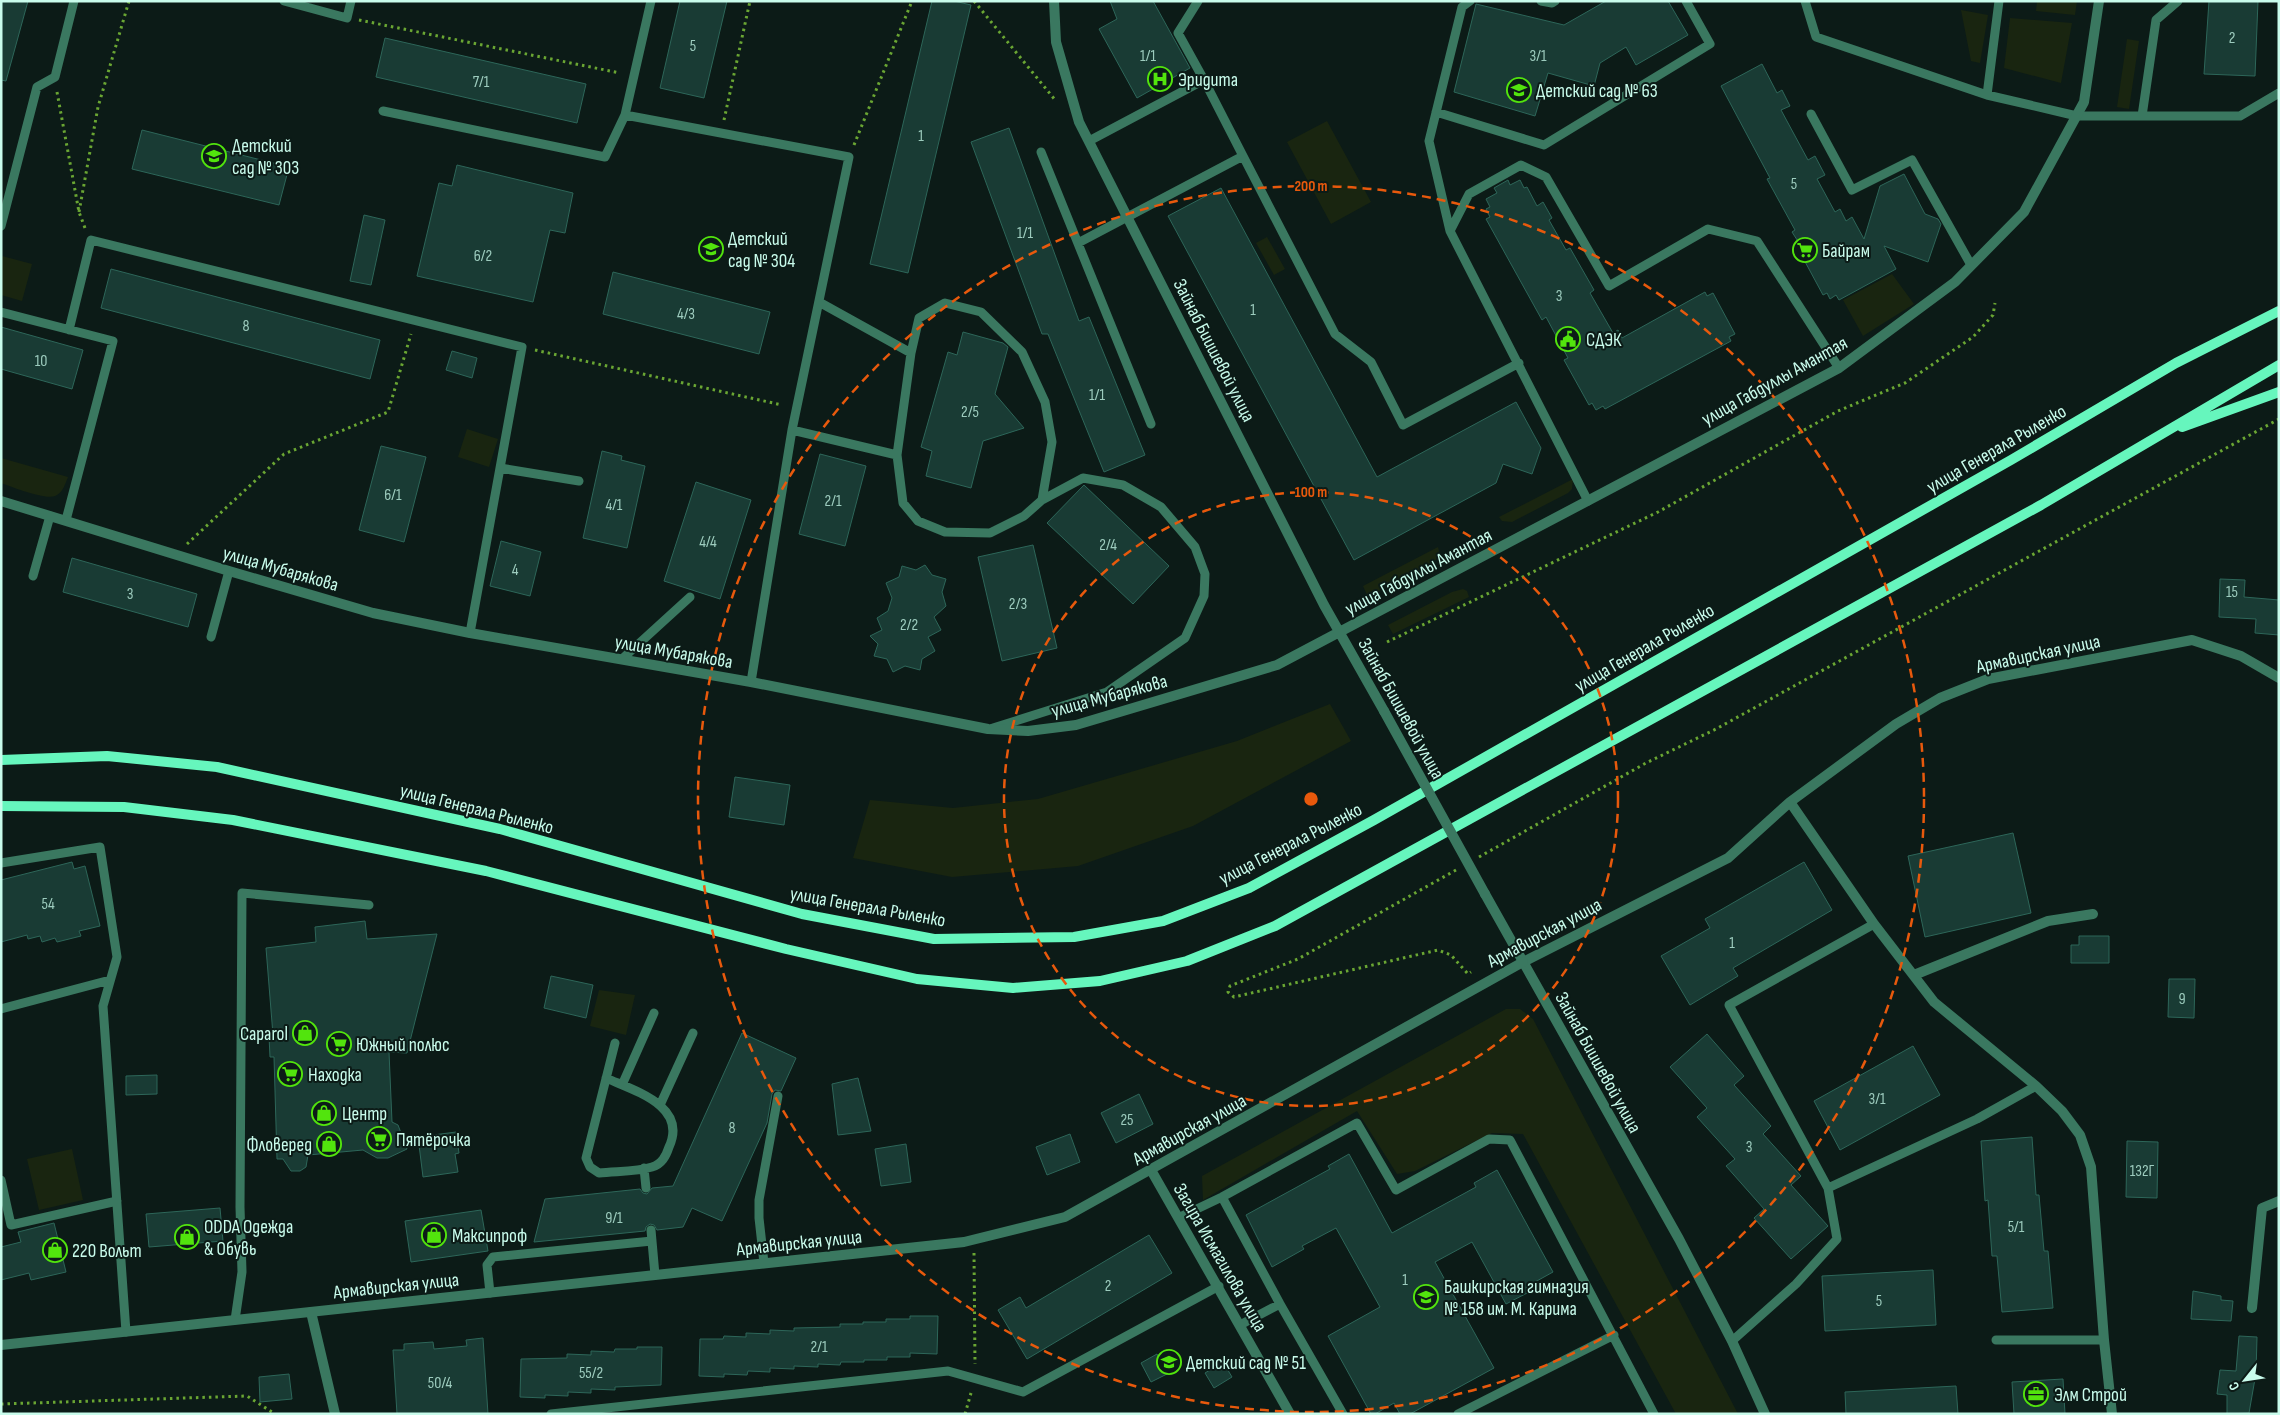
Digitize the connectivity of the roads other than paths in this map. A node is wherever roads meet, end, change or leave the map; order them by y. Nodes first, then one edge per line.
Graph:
1 (74, 1) edge
2 (284, 1) edge
3 (351, 1) edge
4 (651, 1) edge
5 (1054, 1) edge
6 (1198, 1) edge
7 (1470, 1) edge
8 (1541, 1) edge
9 (1554, 1) edge
10 (1686, 1) edge
11 (1805, 1) edge
12 (1999, 1) edge
13 (2099, 1) edge
14 (2178, 1) edge
15 (1204, 80) junction
16 (2279, 93) edge
17 (1987, 95) junction
18 (384, 111) dead end
19 (1436, 112) junction
20 (1811, 114) dead end
21 (625, 115) junction
22 (2077, 116) junction
23 (2142, 116) junction
24 (1089, 141) junction
25 (1042, 152) dead end
26 (1243, 156) junction
27 (1128, 217) junction
28 (1, 226) edge
29 (1450, 231) junction
30 (1078, 243) junction
31 (1971, 265) junction
32 (819, 302) junction
33 (2279, 311) edge
34 (1, 312) edge
35 (69, 330) junction
36 (911, 353) junction
37 (1519, 363) junction
38 (2279, 365) edge
39 (1839, 368) junction
40 (2279, 392) edge
41 (1151, 424) dead end
42 (792, 430) junction
43 (2158, 436) junction
44 (897, 455) junction
45 (500, 468) junction
46 (579, 482) dead end
47 (1042, 500) junction
48 (1, 501) edge
49 (1588, 501) junction
50 (50, 516) junction
51 (66, 520) junction
52 (229, 571) junction
53 (33, 576) dead end
54 (690, 597) dead end
55 (1340, 632) junction
56 (470, 633) junction
57 (211, 637) dead end
58 (622, 659) junction
59 (2279, 678) edge
60 (751, 682) junction
61 (988, 729) junction
62 (1, 760) edge
63 (1790, 802) junction
64 (1, 806) edge
65 (1, 863) edge
66 (369, 905) dead end
67 (2093, 914) dead end
68 (1874, 924) junction
69 (1523, 962) junction
70 (1914, 976) junction
71 (110, 980) junction
72 (1, 1009) edge
73 (654, 1013) dead end
74 (692, 1033) dead end
75 (615, 1044) dead end
76 (606, 1078) junction
77 (622, 1085) junction
78 (2036, 1086) junction
79 (778, 1096) dead end
80 (660, 1105) junction
81 (644, 1168) junction
82 (1151, 1170) junction
83 (1, 1180) edge
84 (646, 1188) dead end
85 (1828, 1188) junction
86 (1222, 1197) junction
87 (2279, 1201) edge
88 (117, 1202) junction
89 (1180, 1217) junction
90 (651, 1230) dead end
91 (652, 1241) junction
92 (764, 1264) junction
93 (655, 1275) junction
94 (1219, 1286) junction
95 (490, 1293) junction
96 (1280, 1304) junction
97 (2252, 1308) dead end
98 (311, 1312) junction
99 (235, 1320) junction
100 (1240, 1325) junction
101 (126, 1332) junction
102 (1614, 1335) junction
103 (1996, 1340) dead end
104 (2104, 1340) junction
105 (1732, 1341) junction
106 (1, 1345) edge
107 (335, 1414) edge
108 (551, 1414) edge
109 (1290, 1414) edge
110 (1343, 1414) edge
111 (1458, 1414) edge
112 (1654, 1414) edge
113 (1765, 1414) edge
114 (2112, 1414) edge

1 - 28 lane
2 - 3 lane
4 - 21 lane
5 - 24 street, Зайнаб Биишевой улица
6 - 15 lane
7 - 19 lane
8 - 9 lane
10 - 19 lane
11 - 17 lane
12 - 17 lane
13 - 22 street, улица Габдуллы Амантая
14 - 23 lane
15 - 24 lane
15 - 26 lane
16 - 23 lane
17 - 22 lane
18 - 21 lane
19 - 29 lane
20 - 31 lane
21 - 32 lane
22 - 23 lane
22 - 31 street, улица Габдуллы Амантая
24 - 27 street, Зайнаб Биишевой улица
25 - 30 lane
26 - 27 lane
26 - 37 lane
27 - 30 lane
27 - 55 street, Зайнаб Биишевой улица
29 - 37 lane
29 - 39 lane
30 - 41 lane
31 - 39 street, улица Габдуллы Амантая
32 - 36 lane
32 - 42 lane
33 - 62 main road, улица Генерала Рыленко
34 - 35 lane
35 - 45 lane
35 - 51 lane
36 - 44 lane
36 - 47 lane
37 - 49 lane
38 - 43 main road
39 - 49 street, улица Габдуллы Амантая
40 - 43 main road
42 - 44 lane
42 - 60 lane
43 - 64 main road
44 - 47 lane
45 - 46 lane
45 - 56 lane
47 - 61 lane
48 - 50 street, улица Мубарякова
49 - 55 street, улица Габдуллы Амантая
50 - 51 street, улица Мубарякова
50 - 53 lane
51 - 52 street, улица Мубарякова
52 - 56 street, улица Мубарякова
52 - 57 lane
54 - 58 lane
55 - 61 street, улица Мубарякова
55 - 69 street, Зайнаб Биишевой улица, bridge
56 - 58 street, улица Мубарякова
58 - 60 street, улица Мубарякова
59 - 63 street, Армавирская улица
60 - 61 street, улица Мубарякова
63 - 68 street
63 - 69 street, Армавирская улица
65 - 71 lane
66 - 99 lane
67 - 70 street
68 - 70 street
68 - 85 lane
69 - 82 street, Армавирская улица
69 - 105 street, Зайнаб Биишевой улица
70 - 78 street
71 - 72 lane
71 - 88 lane
73 - 77 lane
74 - 80 lane
75 - 76 lane
76 - 77 lane
76 - 81 lane
77 - 80 lane
78 - 85 lane
78 - 104 street
79 - 92 lane
80 - 81 lane
81 - 84 lane
82 - 89 street, Загира Исмагилова улица
82 - 92 street, Армавирская улица
83 - 88 lane
85 - 105 lane
86 - 89 lane
86 - 96 lane
86 - 102 lane
87 - 97 street
88 - 101 lane
89 - 94 street, Загира Исмагилова улица
90 - 91 lane
91 - 93 lane
91 - 95 lane
92 - 93 street, Армавирская улица
93 - 95 street, Армавирская улица
94 - 100 street, Загира Исмагилова улица
94 - 108 lane
95 - 98 street, Армавирская улица
96 - 100 lane
96 - 110 lane
98 - 99 street, Армавирская улица
98 - 107 street
99 - 101 street, Армавирская улица
100 - 109 street, Загира Исмагилова улица
101 - 106 street, Армавирская улица
102 - 111 lane
102 - 112 lane
103 - 104 lane
104 - 114 street
105 - 113 street, Зайнаб Биишевой улица

